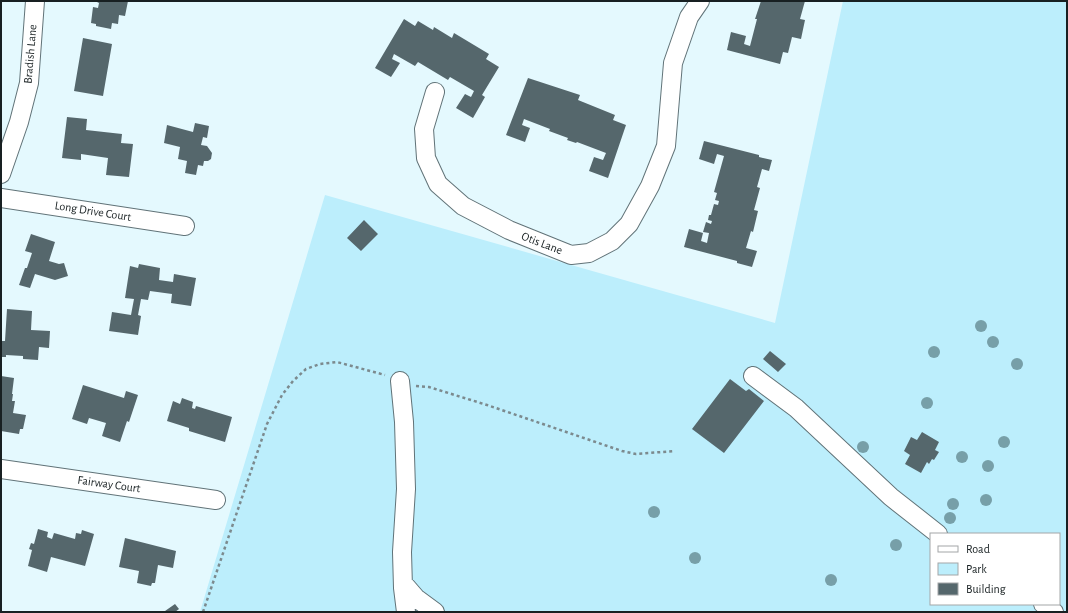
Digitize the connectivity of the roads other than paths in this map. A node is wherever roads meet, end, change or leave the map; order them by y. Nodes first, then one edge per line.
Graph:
1 (35, 1) edge
2 (700, 1) edge
3 (435, 92) dead end
4 (1, 174) edge
5 (1, 198) edge
6 (185, 226) dead end
7 (753, 376) dead end
8 (400, 381) dead end
9 (1, 469) edge
10 (216, 500) dead end
11 (937, 533) edge
12 (403, 583) junction
13 (1044, 605) edge
14 (406, 612) edge
15 (435, 612) edge
16 (1054, 612) edge

1 - 4 street, Bradish Lane
2 - 3 street, Otis Lane
5 - 6 street, Long Drive Court
7 - 11 street
8 - 12 street
9 - 10 street, Fairway Court
12 - 14 street
12 - 15 street
13 - 16 street

